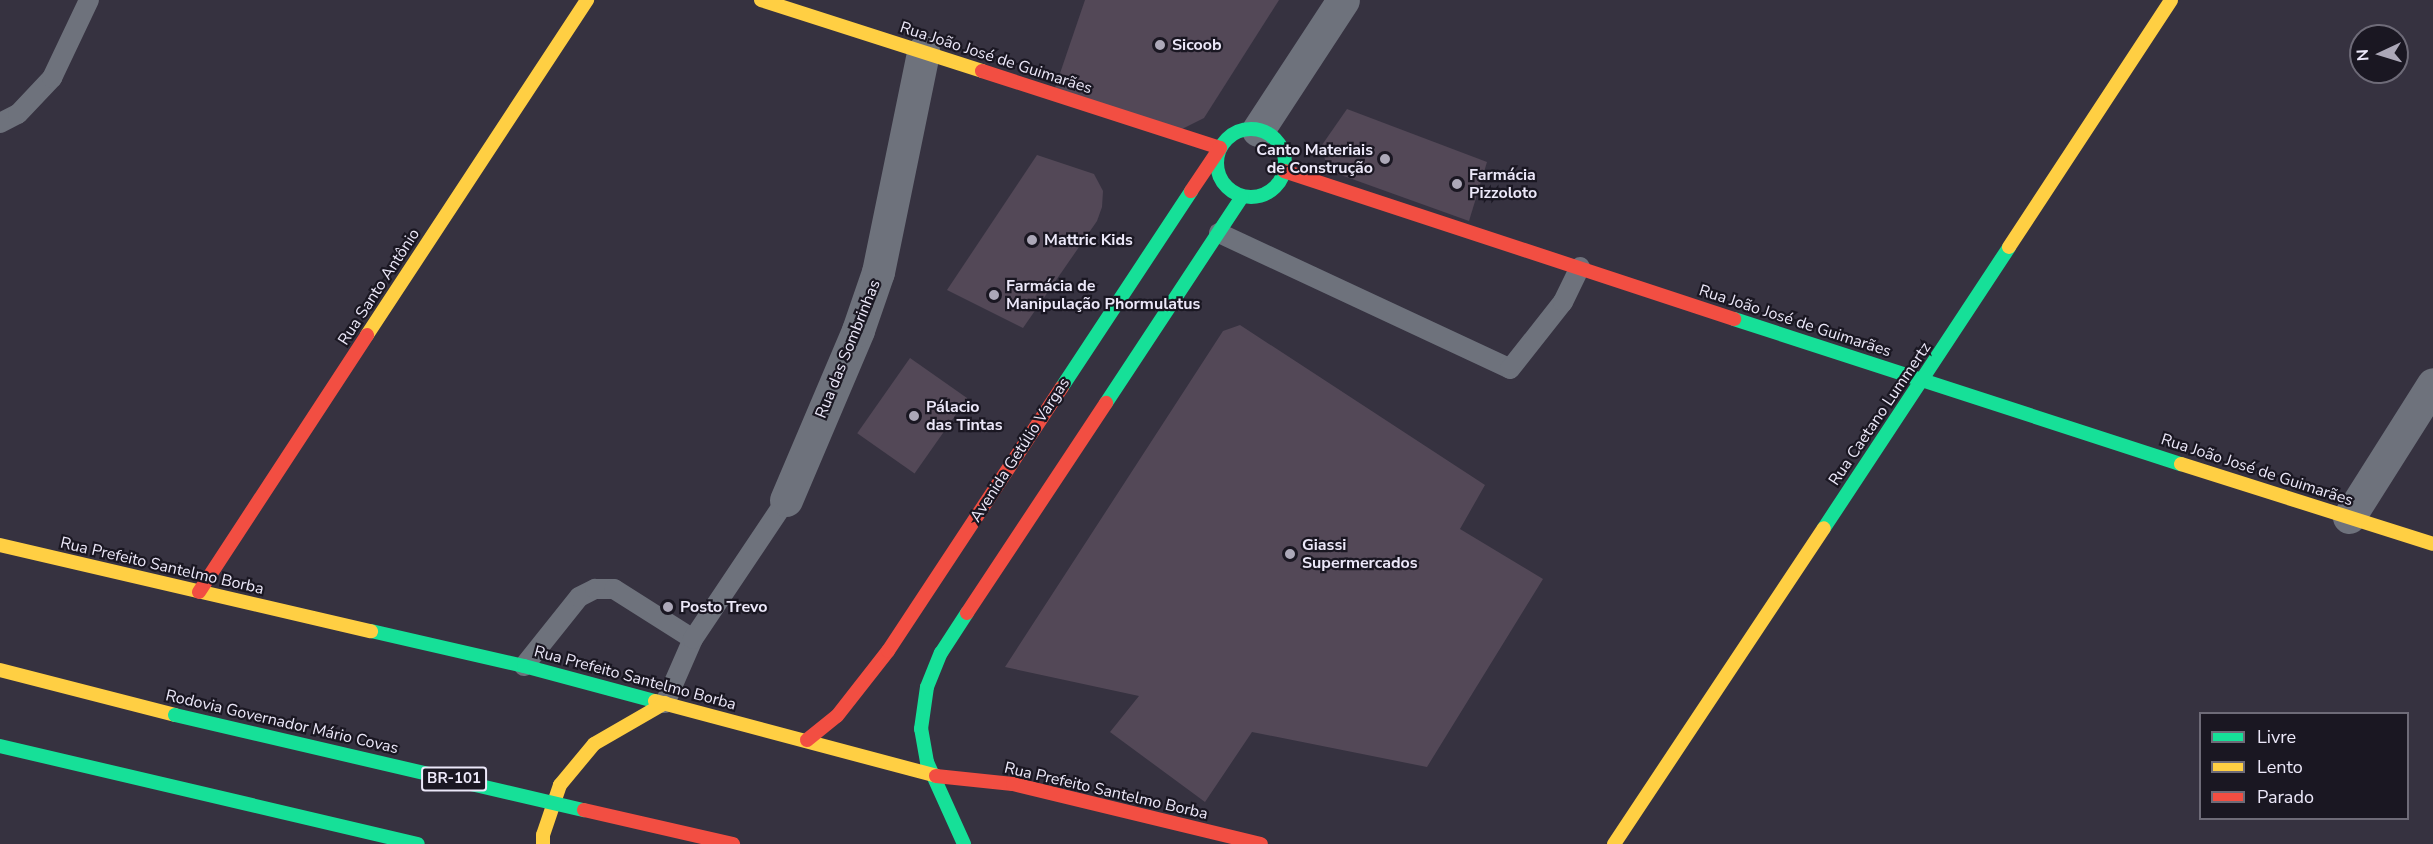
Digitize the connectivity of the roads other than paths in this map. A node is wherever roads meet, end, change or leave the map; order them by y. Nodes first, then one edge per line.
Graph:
1 (89, 0) edge
2 (587, 0) edge
3 (762, 0) edge
4 (1343, 0) edge
5 (2171, 0) edge
6 (923, 52) junction
7 (0, 123) edge
8 (1258, 130) junction
9 (1220, 148) junction
10 (1284, 171) junction
11 (1242, 197) junction
12 (1219, 233) junction
13 (1580, 267) junction
14 (1922, 381) junction
15 (2433, 384) edge
16 (786, 500) joint
17 (2349, 517) junction
18 (2433, 544) edge
19 (0, 545) edge
20 (199, 592) junction
21 (693, 639) junction
22 (524, 666) junction
23 (0, 670) edge
24 (665, 703) junction
25 (807, 740) junction
26 (0, 746) edge
27 (934, 776) junction
28 (418, 844) edge
29 (543, 844) edge
30 (733, 844) edge
31 (964, 844) edge
32 (1261, 844) edge
33 (1614, 844) edge

1 - 7 lane
2 - 20 main road, Rua Santo Antônio
3 - 6 main road, Rua João José de Guimarães
4 - 8 street
5 - 14 main road, Rua Caetano Lummertz
6 - 9 main road, Rua João José de Guimarães
6 - 16 street, Rua das Sombrinhas
8 - 9 main road
8 - 10 main road
9 - 11 main road
9 - 25 main road, Avenida Getúlio Vargas
10 - 11 main road
10 - 13 main road, Rua João José de Guimarães
11 - 12 main road
12 - 13 lane
12 - 27 main road
13 - 14 main road, Rua João José de Guimarães
14 - 17 main road, Rua João José de Guimarães
14 - 33 main road, Rua Caetano Lummertz
15 - 17 street
16 - 21 lane
17 - 18 main road, Rua João José de Guimarães
19 - 20 main road, Rua Prefeito Santelmo Borba
20 - 22 main road, Rua Prefeito Santelmo Borba
21 - 22 lane
21 - 24 lane
22 - 24 main road, Rua Prefeito Santelmo Borba
23 - 30 main road, Rodovia Governador Mário Covas / BR-101, bridge
24 - 25 main road, Rua Prefeito Santelmo Borba
24 - 29 main road
25 - 27 main road, Rua Prefeito Santelmo Borba
26 - 28 main road
27 - 31 main road
27 - 32 main road, Rua Prefeito Santelmo Borba

